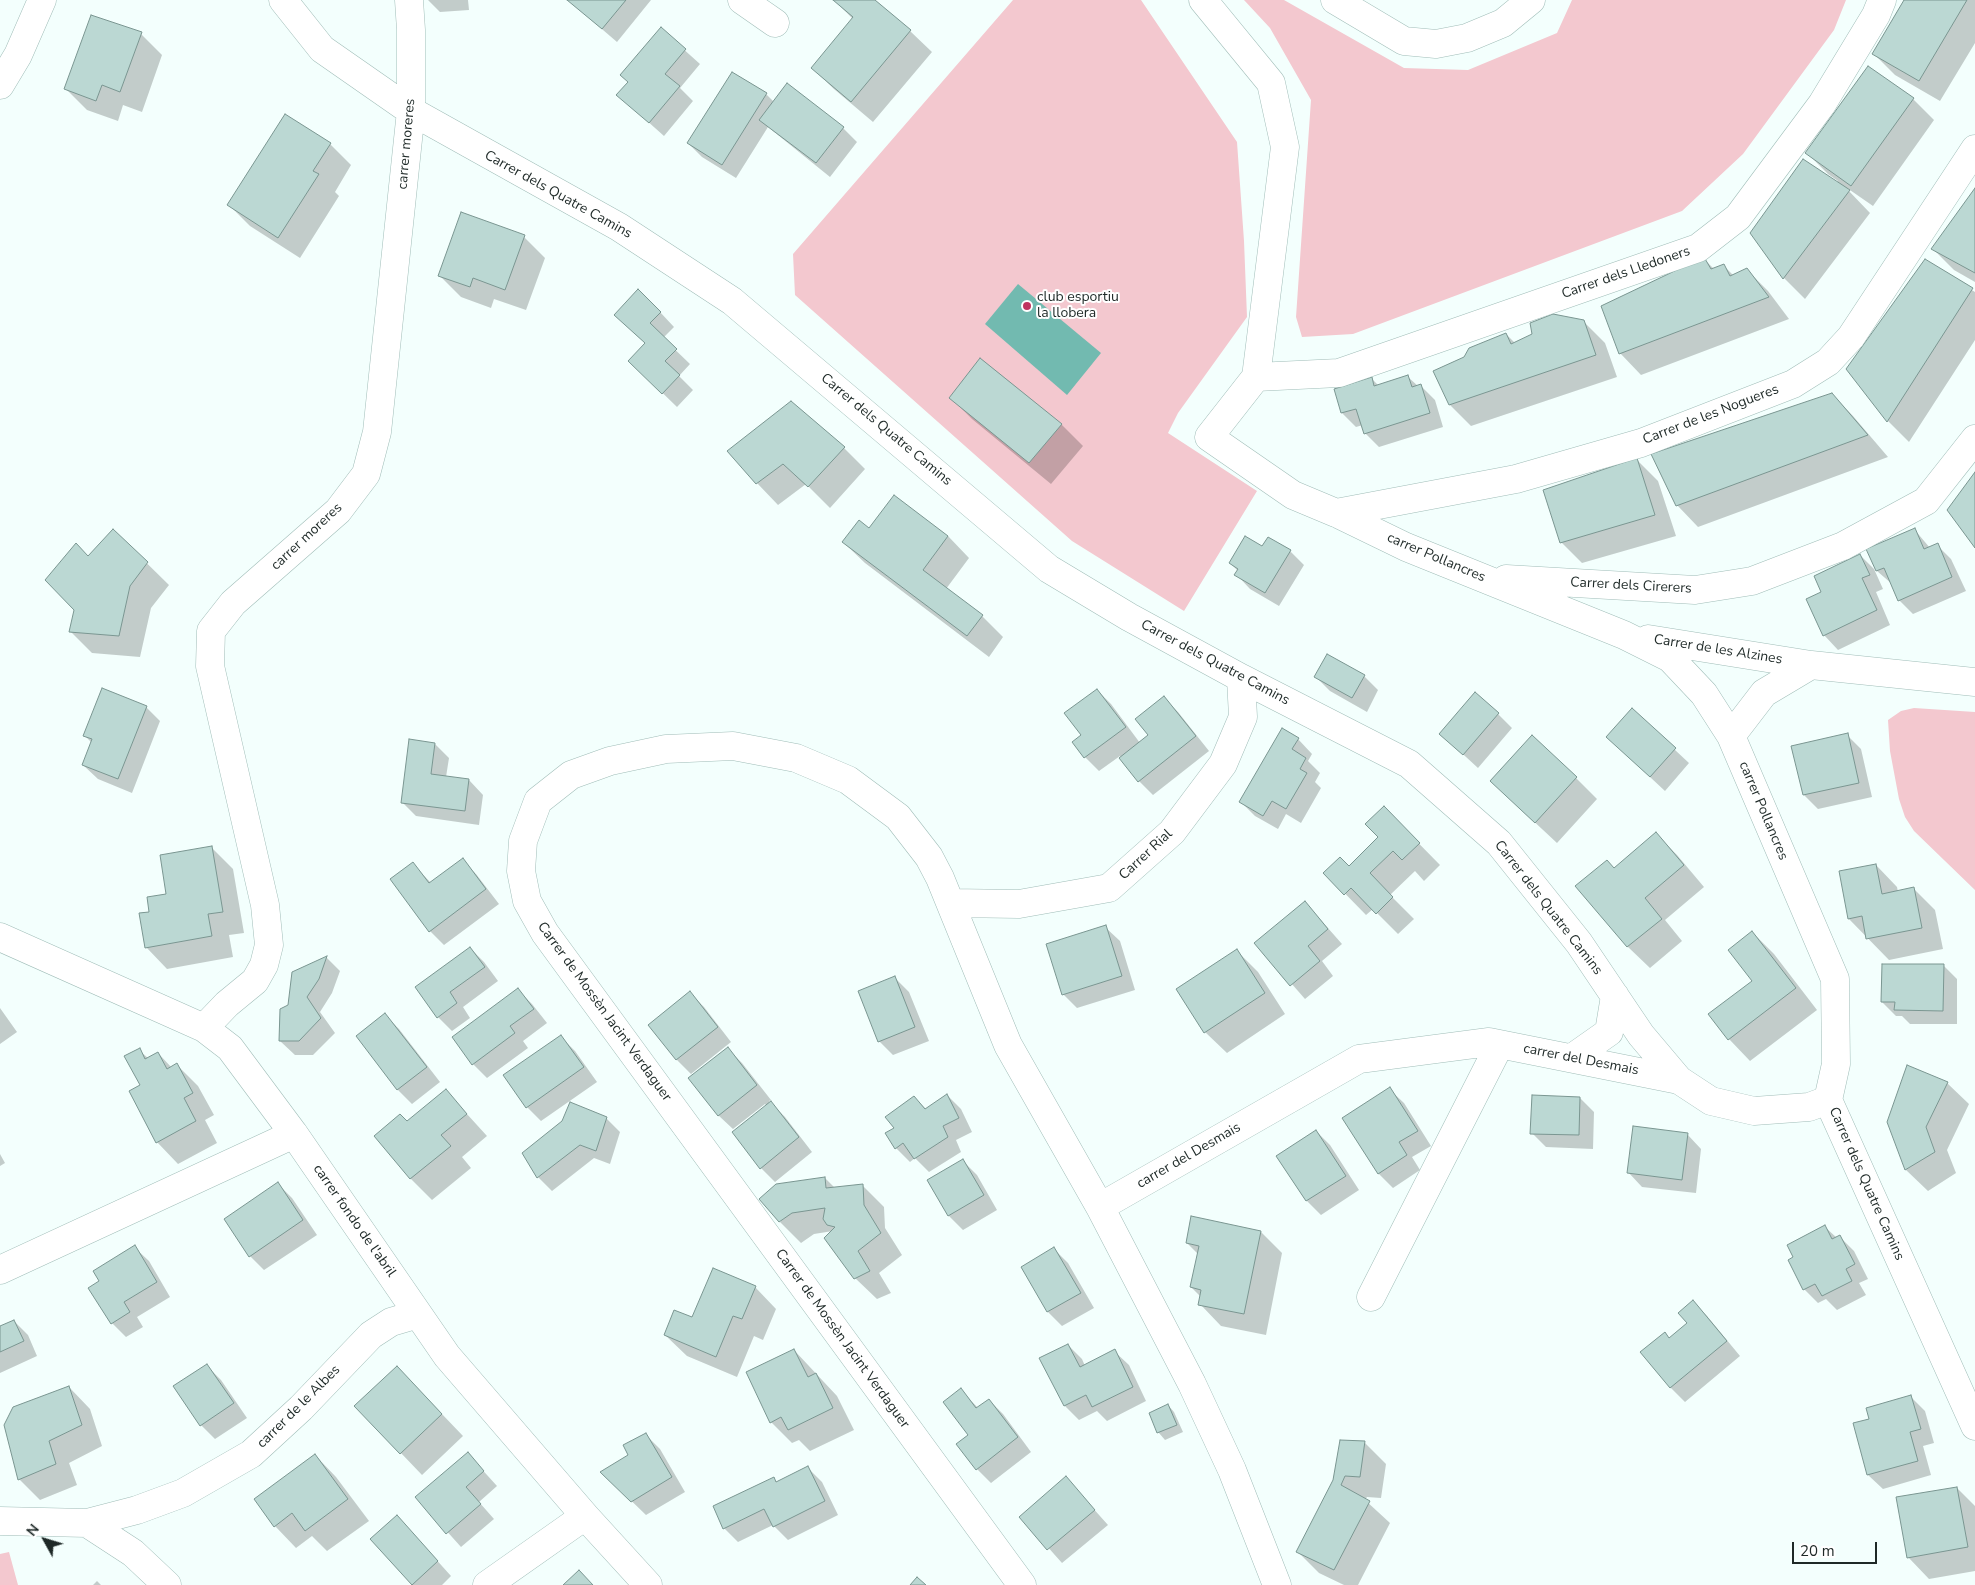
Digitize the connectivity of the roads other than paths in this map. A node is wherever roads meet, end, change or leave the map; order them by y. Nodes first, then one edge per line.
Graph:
1 (42, 0) edge
2 (283, 0) edge
3 (409, 0) edge
4 (742, 0) edge
5 (1203, 0) edge
6 (1335, 0) edge
7 (1531, 0) edge
8 (1882, 0) edge
9 (775, 23) dead end
10 (0, 85) edge
11 (411, 111) junction
12 (1975, 149) edge
13 (1256, 377) junction
14 (1975, 439) edge
15 (1336, 513) junction
16 (1478, 577) junction
17 (1624, 635) junction
18 (1811, 665) junction
19 (1241, 678) junction
20 (1975, 682) edge
21 (1730, 736) junction
22 (951, 903) junction
23 (0, 937) edge
24 (1615, 996) junction
25 (204, 1028) junction
26 (1500, 1044) junction
27 (1572, 1058) junction
28 (1679, 1080) junction
29 (1828, 1100) junction
30 (294, 1134) junction
31 (1100, 1207) junction
32 (0, 1270) edge
33 (1371, 1297) dead end
34 (418, 1314) junction
35 (1975, 1426) edge
36 (584, 1516) junction
37 (0, 1521) edge
38 (87, 1523) junction
39 (167, 1585) edge
40 (488, 1585) edge
41 (648, 1585) edge
42 (1022, 1585) edge
43 (1277, 1585) edge

1 - 10 street
2 - 11 street, Carrer dels Quatre Camins
3 - 11 street, carrer moreres
4 - 9 street
5 - 13 street
6 - 7 street
8 - 13 street, Carrer dels Lledoners
11 - 19 street, Carrer dels Quatre Camins
11 - 25 street, carrer moreres
12 - 15 street, Carrer de les Nogueres
13 - 15 street, carrer Pollancres
14 - 16 street, Carrer dels Cirerers
15 - 16 street, carrer Pollancres
16 - 17 street, carrer Pollancres
17 - 18 street, Carrer de les Alzines
17 - 21 street, carrer Pollancres
18 - 20 street, Carrer de les Alzines
18 - 21 street, Carrer de les Alzines
19 - 22 street, Carrer Rial
19 - 24 street, Carrer dels Quatre Camins
21 - 29 street, carrer Pollancres
22 - 31 street, Carrer de Mossèn Jacint Verdaguer
22 - 42 street, Carrer de Mossèn Jacint Verdaguer
23 - 25 street, carrer fondo de l'abril
24 - 27 street
24 - 28 street, Carrer dels Quatre Camins
25 - 30 street, carrer fondo de l'abril
26 - 27 street, carrer del Desmais
26 - 31 street, carrer del Desmais
26 - 33 street
27 - 28 street, carrer del Desmais
28 - 29 street, Carrer dels Quatre Camins
29 - 35 street, Carrer dels Quatre Camins
30 - 32 street
30 - 34 street, carrer fondo de l'abril
31 - 43 street
34 - 36 street, carrer fondo de l'abril
34 - 38 street, carrer de le Albes
36 - 40 street
36 - 41 street, carrer fondo de l'abril
37 - 38 street, carrer de le Albes
38 - 39 street

